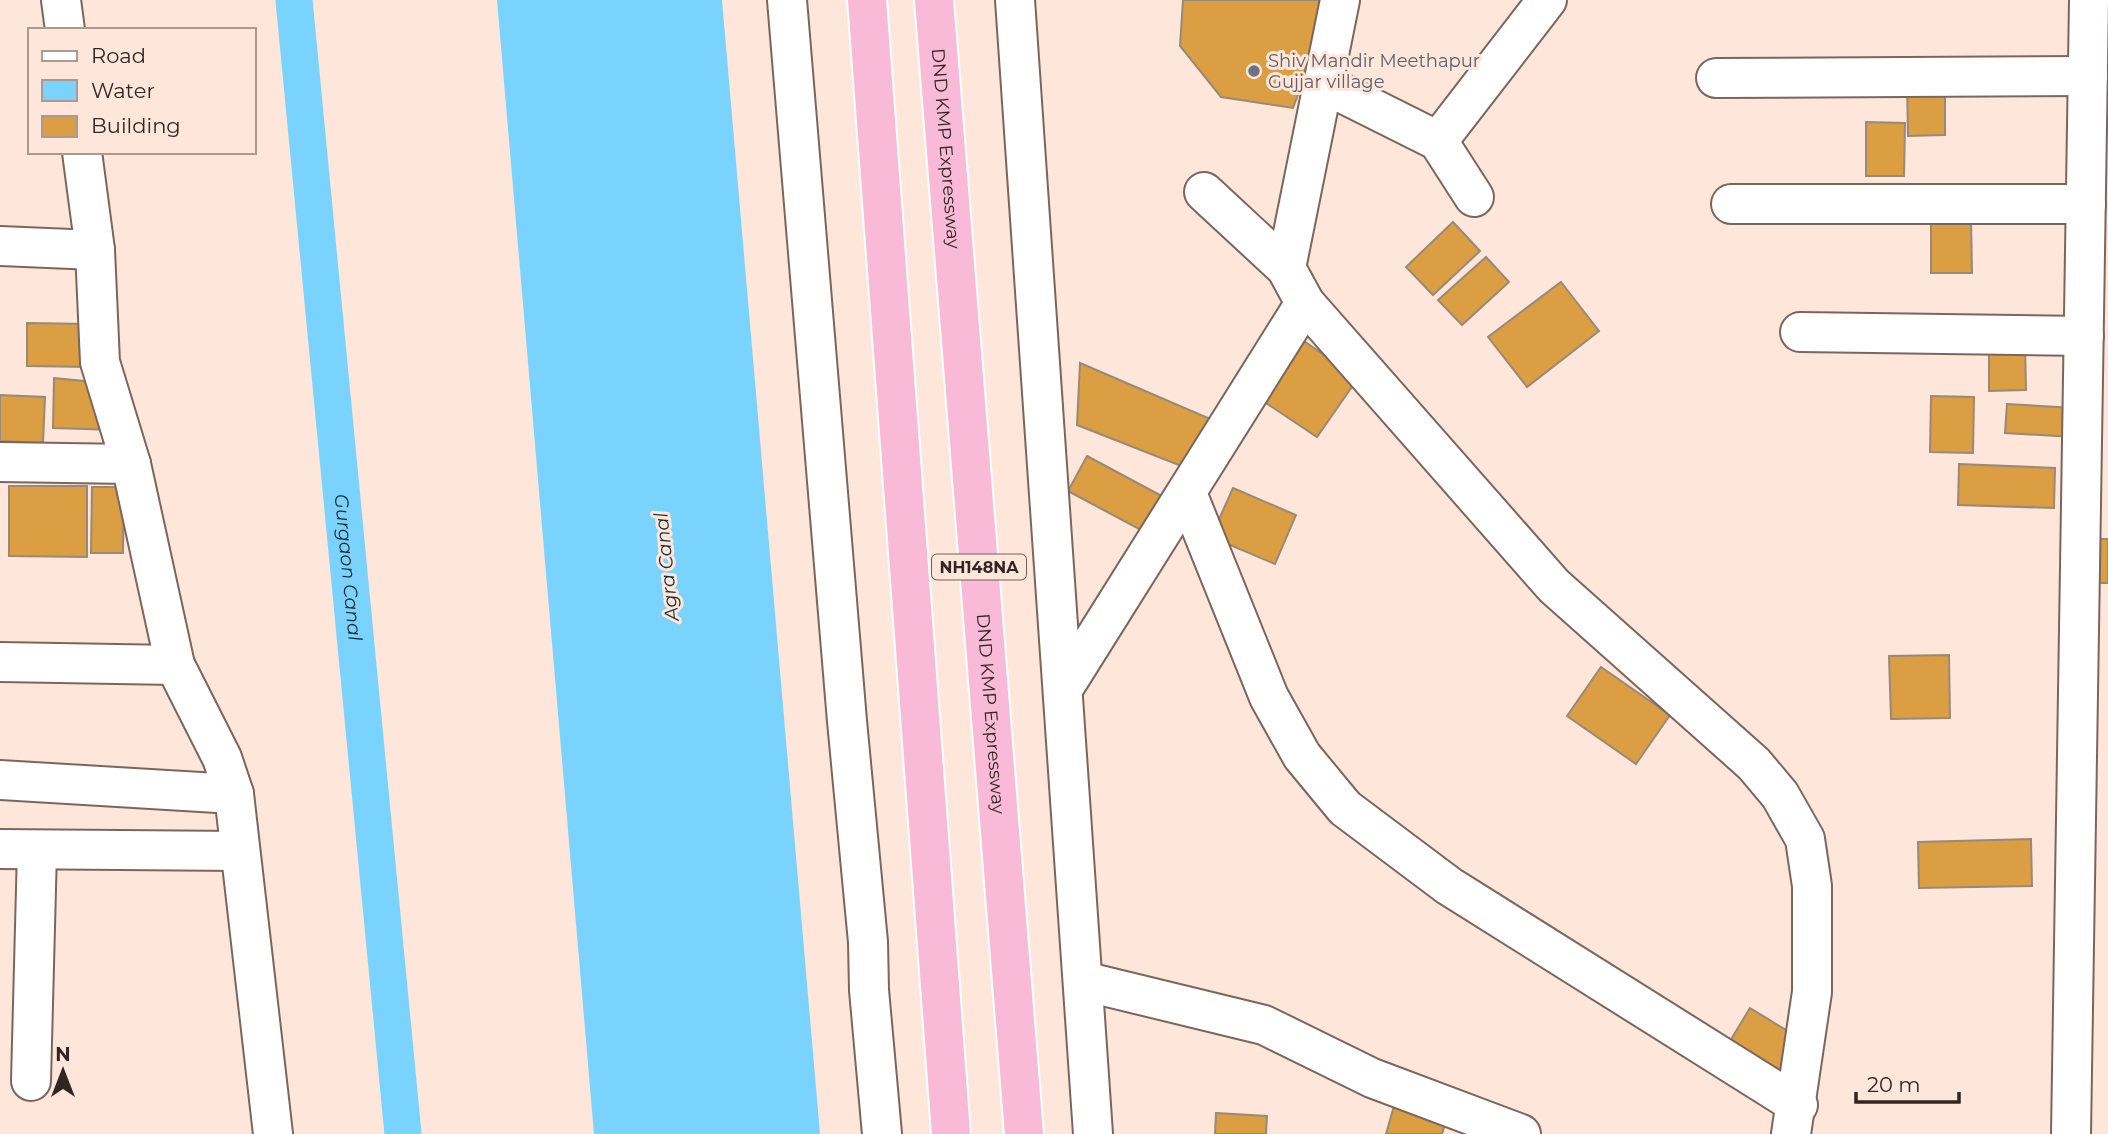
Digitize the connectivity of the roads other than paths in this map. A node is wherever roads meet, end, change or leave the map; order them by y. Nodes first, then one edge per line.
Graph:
1 (61, 0) edge
2 (787, 0) edge
3 (867, 0) edge
4 (934, 0) edge
5 (1015, 0) edge
6 (1340, 0) edge
7 (1547, 0) edge
8 (2089, 0) edge
9 (65, 28) edge
10 (2088, 76) junction
11 (1716, 78) dead end
12 (1324, 84) junction
13 (1438, 141) junction
14 (82, 154) edge
15 (1204, 192) dead end
16 (1474, 197) dead end
17 (1731, 204) dead end
18 (2086, 204) junction
19 (0, 246) edge
20 (95, 250) junction
21 (1286, 268) junction
22 (1305, 303) junction
23 (1800, 332) dead end
24 (2084, 336) junction
25 (0, 462) edge
26 (131, 464) junction
27 (1187, 493) junction
28 (0, 662) edge
29 (176, 665) junction
30 (1063, 689) junction
31 (0, 780) edge
32 (234, 794) junction
33 (18, 849) edge
34 (240, 851) junction
35 (1083, 981) junction
36 (31, 1081) dead end
37 (1794, 1119) edge
38 (273, 1134) edge
39 (882, 1134) edge
40 (951, 1134) edge
41 (1024, 1134) edge
42 (1093, 1134) edge
43 (1521, 1134) edge
44 (2071, 1134) edge

1 - 9 street
2 - 39 street
3 - 40 highway, NH148NA
4 - 41 highway, DND KMP Expressway / NH148NA
5 - 30 street
6 - 12 street
7 - 13 street
8 - 10 street
10 - 11 street
10 - 18 street
12 - 13 street
12 - 21 street
13 - 16 street
14 - 20 street
15 - 21 street
17 - 18 street
18 - 24 street
19 - 20 street
20 - 26 street
21 - 22 street
22 - 27 street
22 - 37 street
23 - 24 street
24 - 44 street
25 - 26 street
26 - 29 street
27 - 30 street
27 - 37 street
28 - 29 street
29 - 32 street
30 - 35 street
31 - 32 street
32 - 34 street
33 - 34 street
33 - 36 street
34 - 38 street
35 - 42 street
35 - 43 street

